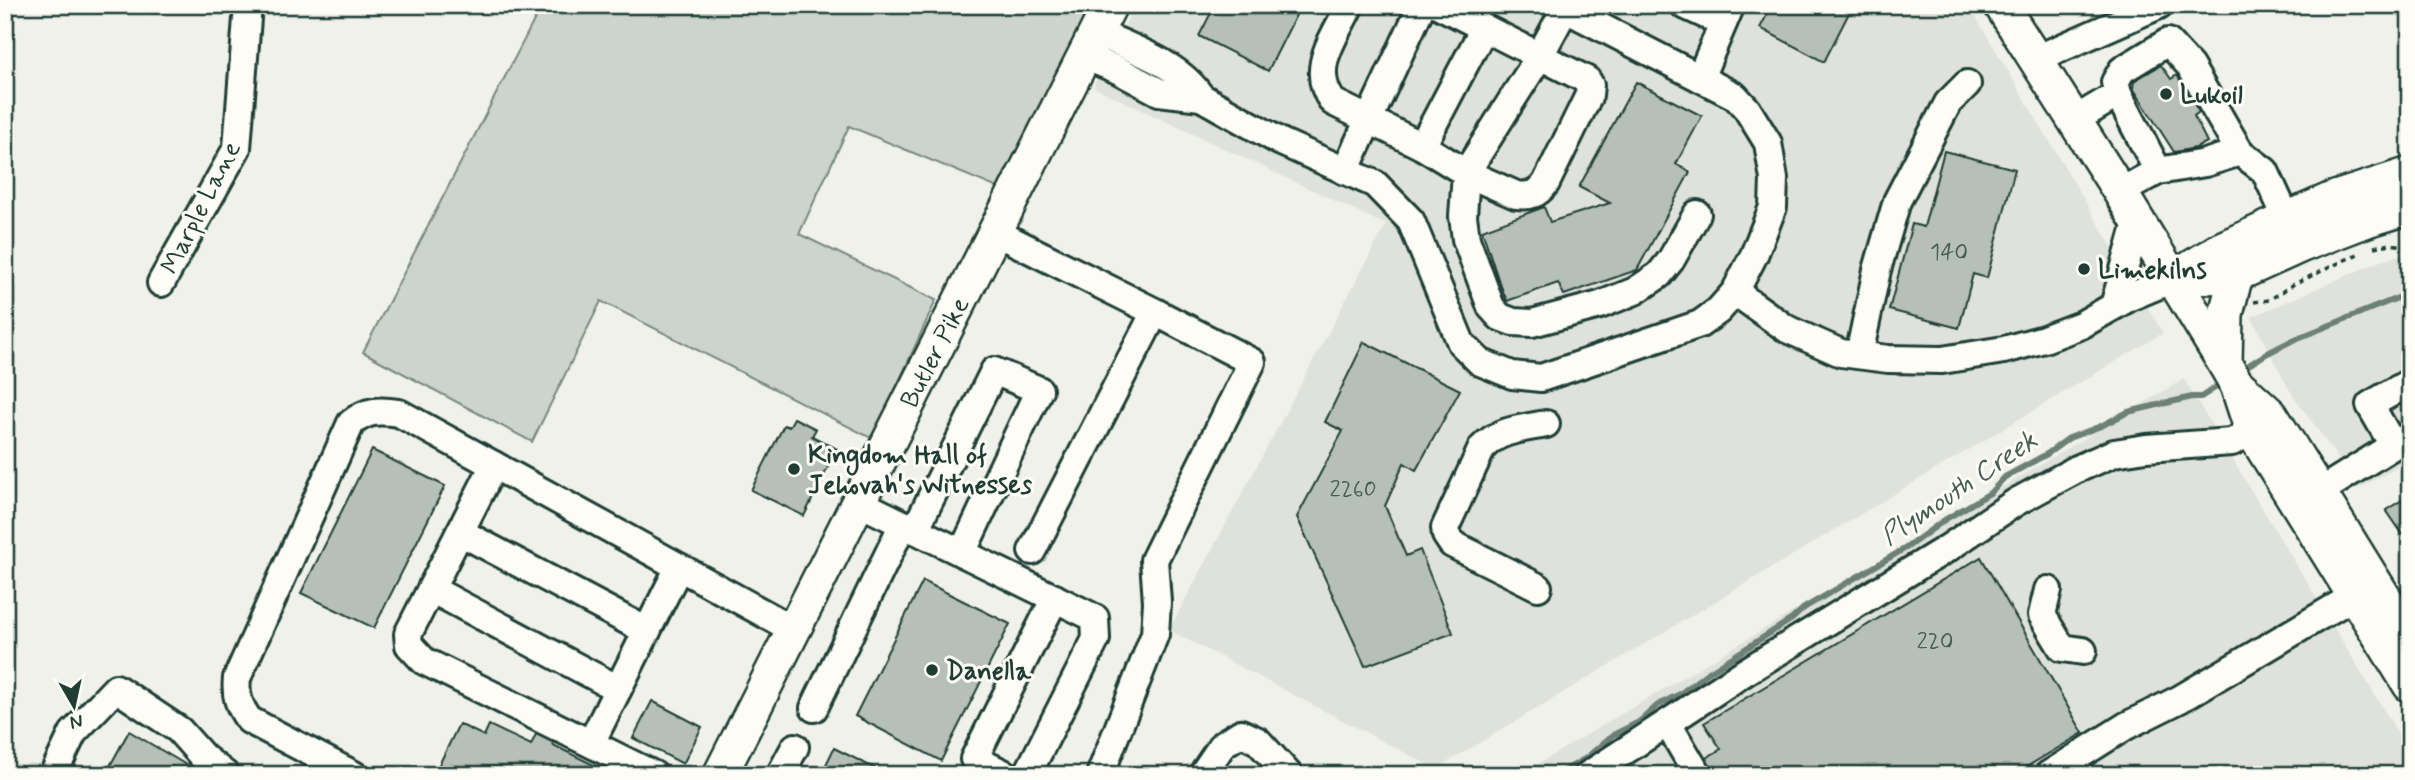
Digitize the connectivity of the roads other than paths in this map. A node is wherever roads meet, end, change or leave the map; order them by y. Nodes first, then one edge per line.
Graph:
1 (248, 5) edge
2 (1350, 5) edge
3 (1422, 5) edge
4 (1439, 5) edge
5 (1684, 5) edge
6 (2001, 5) edge
7 (1561, 7) edge
8 (2155, 7) edge
9 (1727, 14) edge
10 (1484, 29) junction
11 (1096, 31) edge
12 (2168, 42) junction
13 (1539, 57) junction
14 (2034, 60) junction
15 (1700, 78) junction
16 (1967, 83) dead end
17 (2118, 94) junction
18 (1367, 119) junction
19 (2073, 121) junction
20 (1422, 146) junction
21 (2240, 152) junction
22 (1345, 171) junction
23 (2158, 171) junction
24 (1466, 173) junction
25 (2410, 174) edge
26 (2120, 192) junction
27 (2410, 207) edge
28 (1696, 214) dead end
29 (2287, 219) junction
30 (2137, 223) junction
31 (995, 232) junction
32 (2174, 279) junction
33 (161, 283) dead end
34 (2242, 288) junction
35 (1735, 292) junction
36 (2114, 306) junction
37 (1156, 312) junction
38 (1860, 355) junction
39 (2231, 374) junction
40 (2410, 382) edge
41 (1546, 424) dead end
42 (2252, 431) junction
43 (2401, 440) edge
44 (494, 465) junction
45 (2319, 492) junction
46 (858, 502) junction
47 (909, 527) junction
48 (460, 532) junction
49 (1032, 551) dead end
50 (962, 553) junction
51 (679, 567) junction
52 (1538, 587) dead end
53 (431, 589) junction
54 (2048, 590) dead end
55 (2354, 596) junction
56 (1055, 598) junction
57 (794, 630) junction
58 (647, 631) junction
59 (2410, 639) edge
60 (2083, 651) dead end
61 (2410, 685) edge
62 (618, 689) junction
63 (814, 708) dead end
64 (1668, 724) junction
65 (591, 743) junction
66 (795, 747) dead end
67 (1203, 774) edge
68 (54, 775) edge
69 (226, 775) edge
70 (354, 775) edge
71 (654, 775) edge
72 (720, 775) edge
73 (780, 775) edge
74 (1007, 775) edge
75 (1027, 775) edge
76 (1100, 775) edge
77 (1289, 775) edge
78 (1588, 775) edge
79 (1698, 775) edge
80 (2048, 775) edge

1 - 33 street, Marple Lane
2 - 18 street
3 - 18 street
4 - 10 street
5 - 9 street
6 - 14 main road
7 - 13 street
7 - 15 street
8 - 12 street
8 - 14 street
9 - 15 street
10 - 13 street
10 - 20 street
11 - 22 street
11 - 31 main road, Butler Pike
12 - 17 street
12 - 21 street
13 - 24 street
13 - 24 street
14 - 19 main road
15 - 35 street
16 - 38 street
17 - 19 street
17 - 23 street
18 - 20 street
18 - 22 street
19 - 26 main road
20 - 24 street
21 - 23 street
21 - 29 street
22 - 35 street
23 - 26 street
24 - 28 street
25 - 29 main road
26 - 30 main road
27 - 34 main road
29 - 32 main road
30 - 32 main road
30 - 36 street
31 - 37 street
31 - 46 main road, Butler Pike
32 - 34 main road
32 - 36 street
32 - 39 main road
34 - 39 main road
35 - 38 street
36 - 38 street
37 - 49 street
37 - 76 street
39 - 42 main road
39 - 45 main road
40 - 43 street
41 - 52 street
42 - 55 main road
42 - 64 street
43 - 45 street
44 - 48 street
44 - 51 street
44 - 70 street
45 - 59 main road
46 - 47 street
46 - 57 main road, Butler Pike
47 - 50 street
47 - 50 street
47 - 63 street
48 - 53 street
48 - 58 street
50 - 56 street
51 - 57 street
51 - 58 street
53 - 62 street
53 - 65 street
54 - 60 street
55 - 61 main road
55 - 80 street
56 - 74 street
56 - 75 street
57 - 72 main road, Butler Pike
58 - 62 street
62 - 65 street
64 - 78 street
64 - 79 street
65 - 71 street
66 - 73 street
67 - 77 street
68 - 69 street

